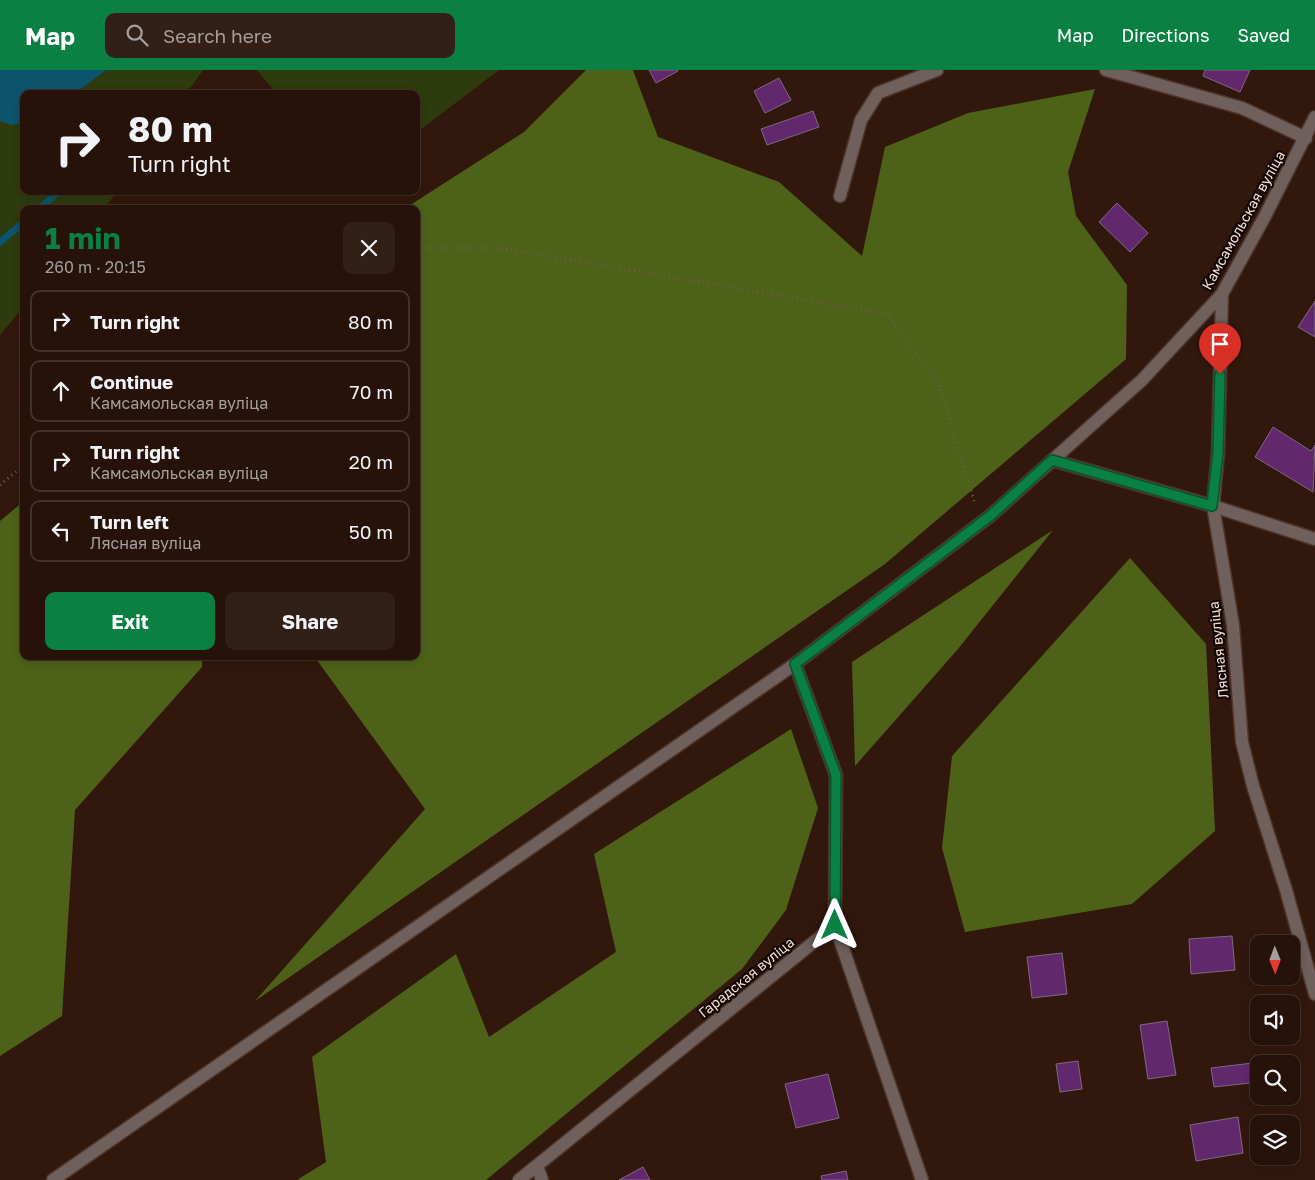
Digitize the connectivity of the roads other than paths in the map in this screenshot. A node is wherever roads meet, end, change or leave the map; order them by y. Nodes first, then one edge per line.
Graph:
1 (937, 70) edge
2 (1106, 70) edge
3 (1315, 117) edge
4 (1306, 138) junction
5 (840, 196) dead end
6 (1222, 294) junction
7 (1052, 460) junction
8 (1212, 506) junction
9 (1315, 539) edge
10 (795, 664) junction
11 (835, 925) junction
12 (1315, 994) edge
13 (537, 1166) junction
14 (53, 1180) edge
15 (519, 1180) edge
16 (542, 1180) edge
17 (922, 1180) edge

1 - 5 street
2 - 4 street
3 - 4 street, Камсамольская вуліца
4 - 6 street, Камсамольская вуліца
6 - 7 street, Камсамольская вуліца
6 - 8 street, Лясная вуліца
7 - 8 street
7 - 10 street, Камсамольская вуліца
8 - 9 street
8 - 12 street, Лясная вуліца
10 - 11 street
10 - 14 street, Камсамольская вуліца
11 - 13 street, Гарадская вуліца
11 - 17 street
13 - 15 street, Гарадская вуліца
13 - 16 street

